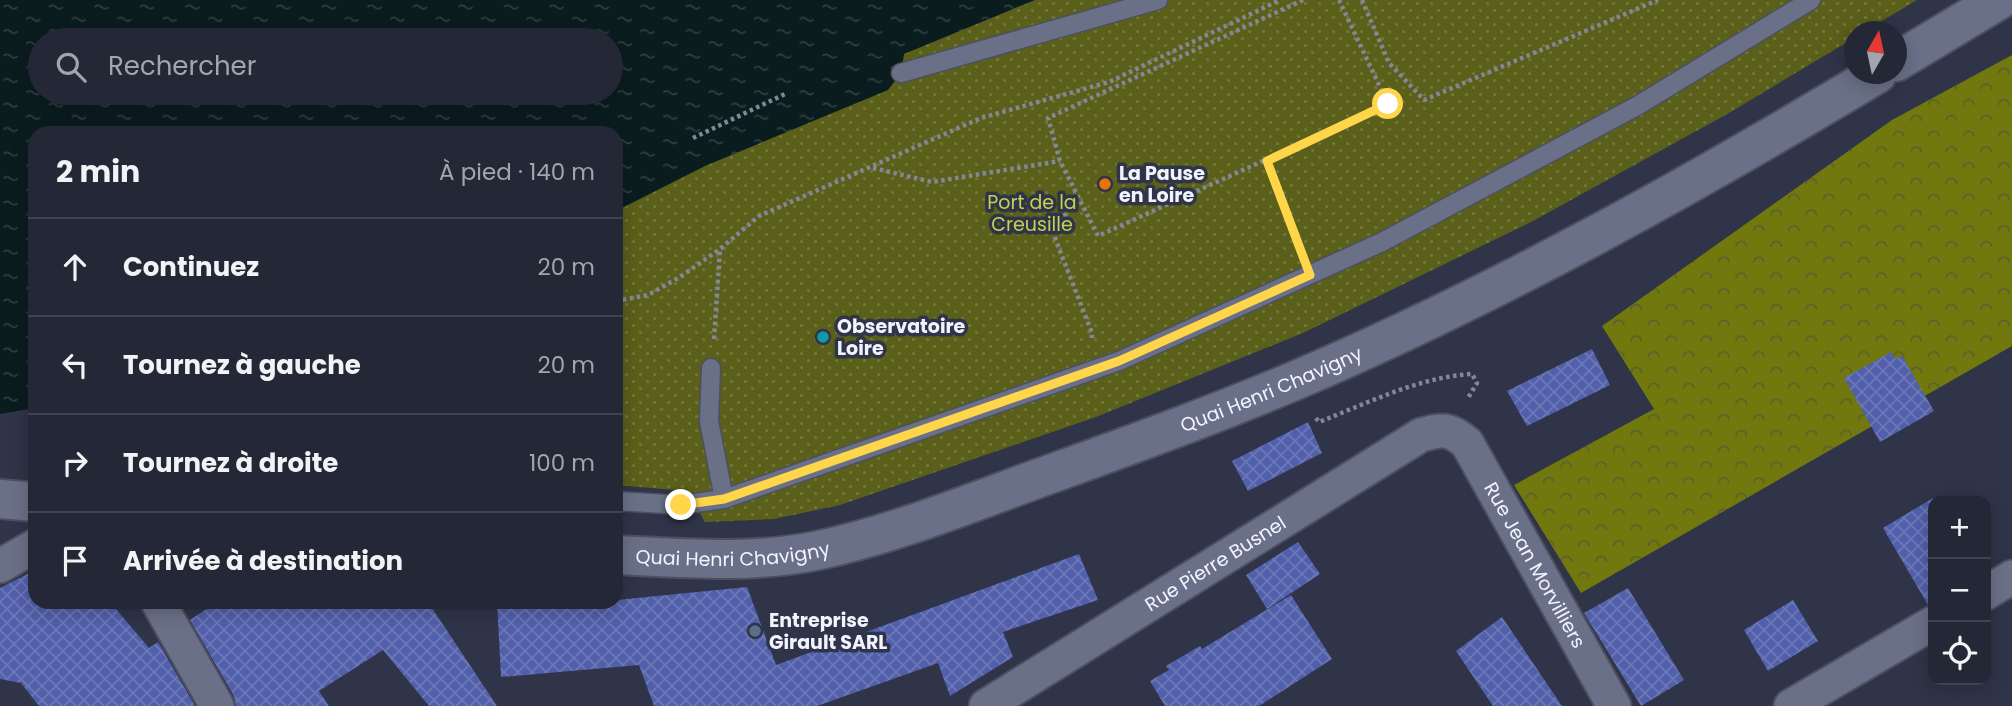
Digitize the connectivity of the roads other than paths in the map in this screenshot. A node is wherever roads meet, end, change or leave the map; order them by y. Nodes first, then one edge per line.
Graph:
1 (1158, 0) edge
2 (1811, 0) edge
3 (1999, 0) edge
4 (1907, 55) edge
5 (901, 73) dead end
6 (1860, 84) edge
7 (711, 368) road end
8 (1449, 430) joint
9 (0, 499) edge
10 (724, 499) junction
11 (28, 501) edge
12 (623, 501) edge
13 (28, 550) edge
14 (623, 555) edge
15 (0, 566) edge
16 (2012, 578) edge
17 (1991, 590) edge
18 (162, 609) edge
19 (1928, 626) edge
20 (217, 706) edge
21 (986, 706) edge
22 (1614, 706) edge
23 (1791, 706) edge

1 - 5 lane
2 - 10 lane
3 - 4 main road
6 - 14 main road, Quai Henri Chavigny
7 - 10 lane
8 - 21 street, Rue Pierre Busnel
8 - 22 street, Rue Jean Morvilliers
9 - 11 main road
10 - 12 lane
13 - 15 street
16 - 17 street
18 - 20 street
19 - 23 street

